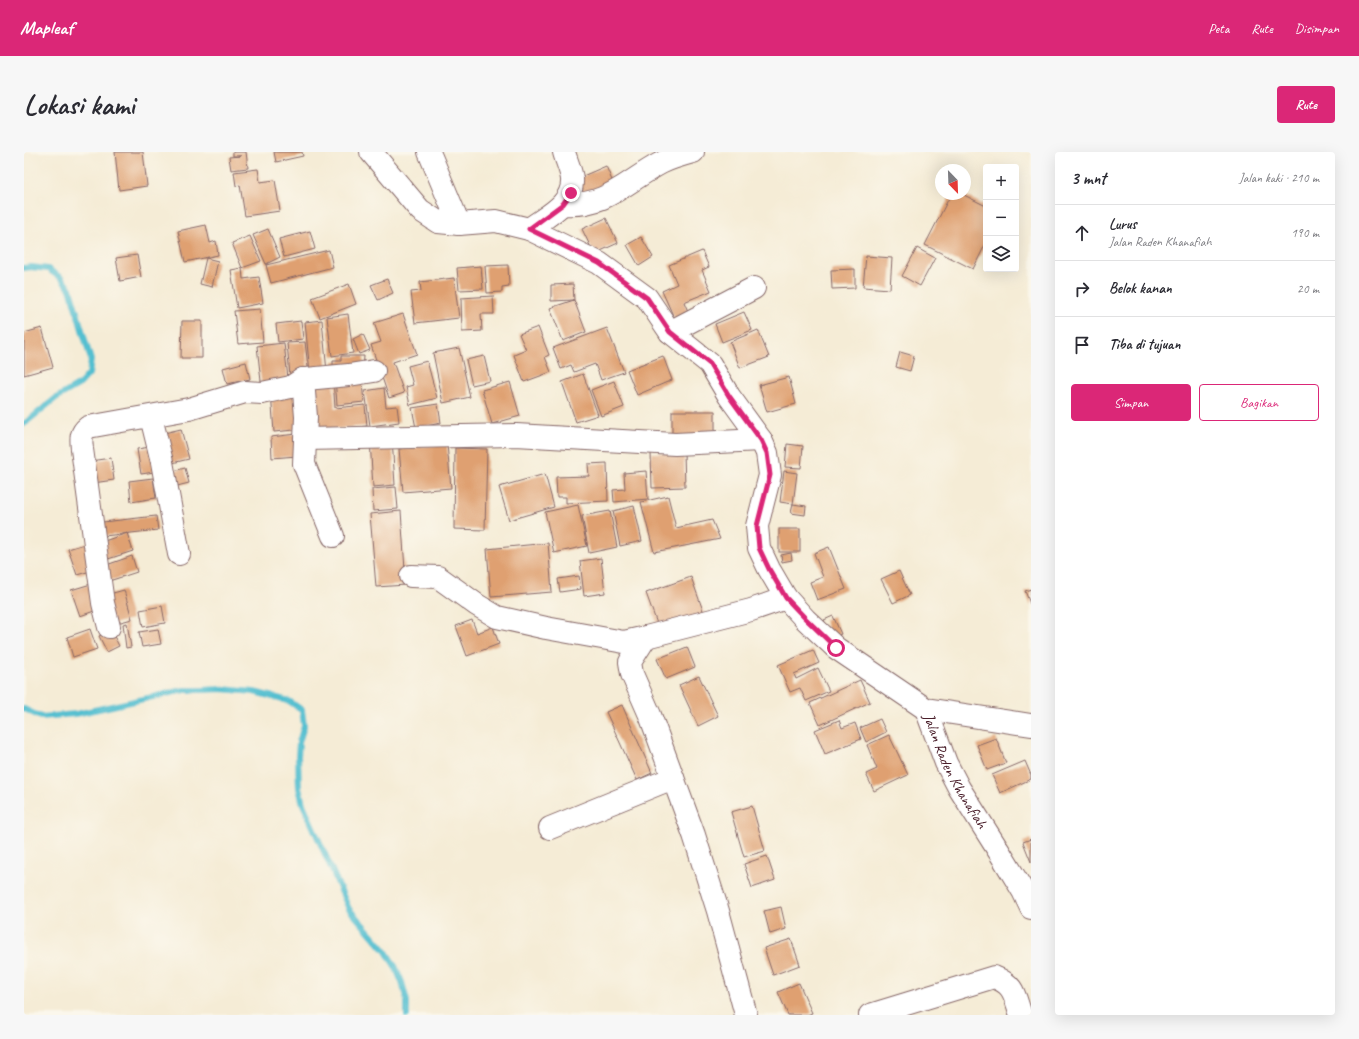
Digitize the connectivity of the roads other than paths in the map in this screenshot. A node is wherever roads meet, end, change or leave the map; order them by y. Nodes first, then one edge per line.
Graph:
1 (372, 152) edge
2 (429, 152) edge
3 (564, 152) edge
4 (693, 152) edge
5 (563, 204) junction
6 (459, 224) junction
7 (529, 229) junction
8 (754, 288) dead end
9 (670, 332) junction
10 (374, 371) dead end
11 (303, 379) junction
12 (151, 417) junction
13 (305, 439) junction
14 (761, 440) junction
15 (333, 536) dead end
16 (179, 554) dead end
17 (411, 576) dead end
18 (786, 598) junction
19 (109, 627) dead end
20 (646, 637) junction
21 (926, 709) junction
22 (1031, 725) edge
23 (673, 778) junction
24 (550, 828) dead end
25 (1031, 908) edge
26 (746, 1015) edge
27 (870, 1015) edge
28 (1021, 1015) edge

1 - 6 street, Jalan Raden Khanafiah
2 - 6 street
3 - 5 street
4 - 5 street
5 - 7 street
6 - 7 street, Jalan Raden Khanafiah
7 - 9 street, Jalan Raden Khanafiah
8 - 9 street
9 - 14 street, Jalan Raden Khanafiah
10 - 11 street
11 - 12 street
11 - 13 street
12 - 16 street
12 - 19 street
13 - 14 street
13 - 15 street
14 - 18 street, Jalan Raden Khanafiah
17 - 20 street
18 - 20 street
18 - 21 street, Jalan Raden Khanafiah
20 - 23 street
21 - 22 street
21 - 25 street, Jalan Raden Khanafiah
23 - 24 street
23 - 26 street
27 - 28 street

